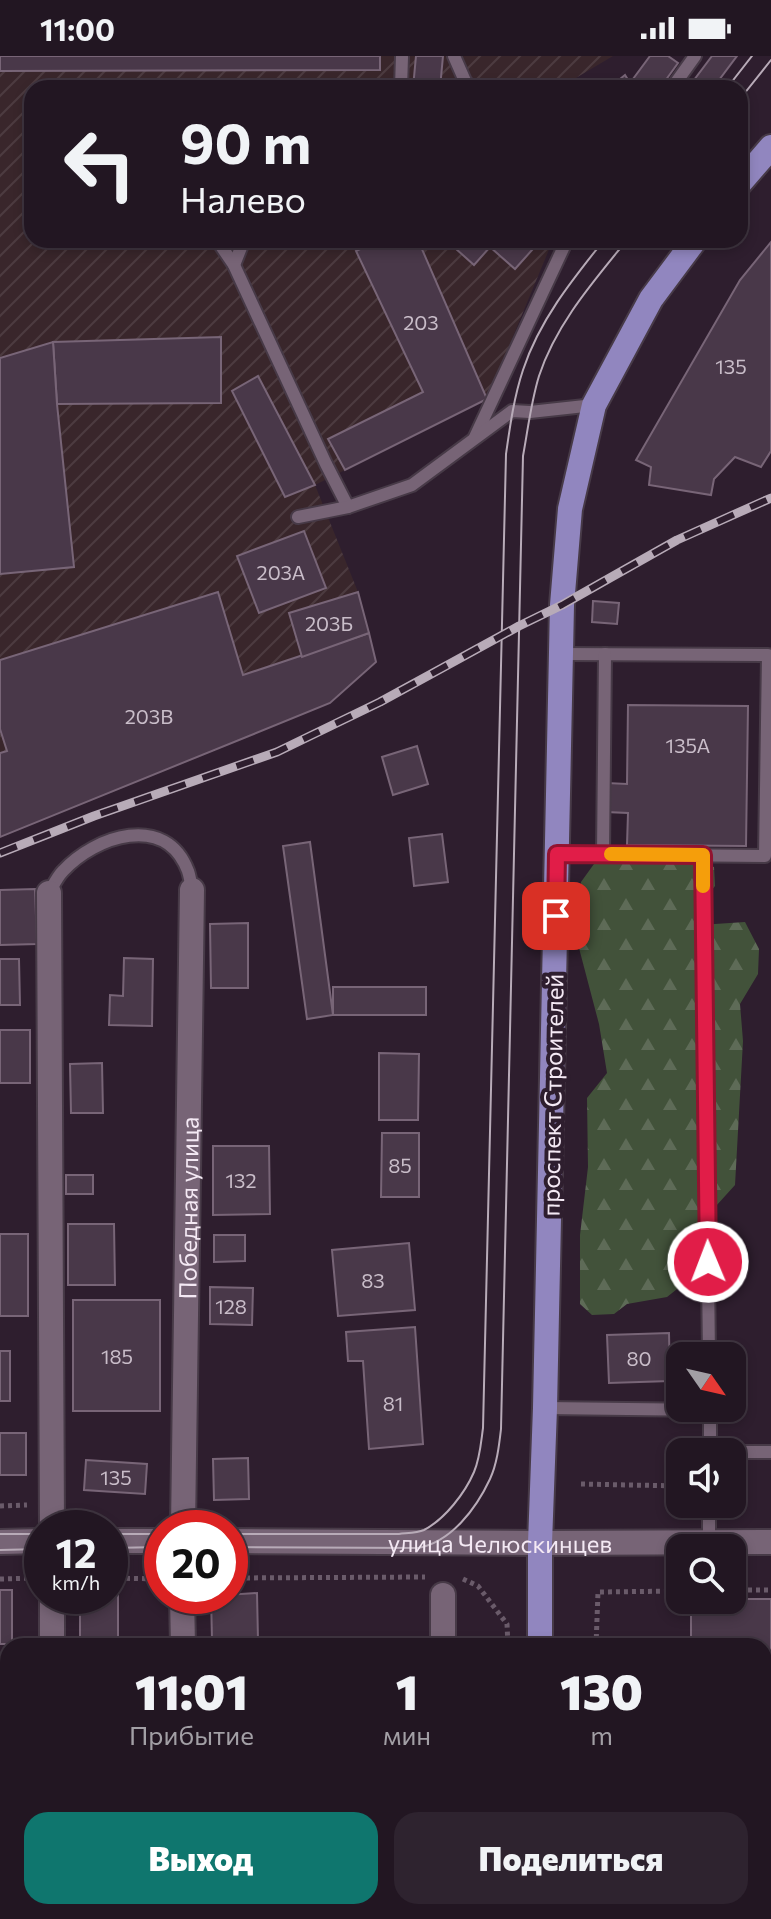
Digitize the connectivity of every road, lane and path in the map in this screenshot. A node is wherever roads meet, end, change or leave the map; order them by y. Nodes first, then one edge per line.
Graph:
1 (402, 56) edge
2 (454, 56) edge
3 (695, 56) edge
4 (401, 80) edge
5 (465, 80) edge
6 (678, 80) edge
7 (771, 147) edge
8 (748, 174) edge
9 (222, 248) edge
10 (241, 248) edge
11 (563, 248) edge
12 (689, 248) edge
13 (234, 265) junction
14 (594, 405) junction
15 (473, 440) junction
16 (348, 507) junction
17 (298, 517) dead end
18 (561, 654) junction
19 (605, 654) junction
20 (557, 854) junction
21 (603, 854) junction
22 (703, 855) junction
23 (192, 890) joint
24 (49, 893) joint
25 (709, 1342) edge
26 (545, 1408) junction
27 (666, 1409) edge
28 (746, 1452) edge
29 (771, 1452) edge
30 (581, 1484) dead end
31 (666, 1486) edge
32 (52, 1510) edge
33 (183, 1510) edge
34 (24, 1541) edge
35 (248, 1541) edge
36 (0, 1542) edge
37 (746, 1542) edge
38 (771, 1542) edge
39 (540, 1543) junction
40 (666, 1543) edge
41 (24, 1578) edge
42 (248, 1578) edge
43 (0, 1579) edge
44 (441, 1583) junction
45 (746, 1590) edge
46 (771, 1590) edge
47 (666, 1591) edge
48 (52, 1614) edge
49 (182, 1614) edge
50 (52, 1638) edge
51 (183, 1638) edge
52 (443, 1638) edge
53 (508, 1638) edge
54 (540, 1638) edge
55 (596, 1638) edge

1 - 4 lane
2 - 5 lane
3 - 6 lane
7 - 8 main road
9 - 13 lane
10 - 13 lane
11 - 15 lane
12 - 14 main road, проспект Строителей
13 - 16 lane
14 - 15 lane
14 - 18 main road, проспект Строителей
15 - 16 lane
16 - 17 lane
18 - 19 lane
18 - 20 main road, проспект Строителей
19 - 21 lane
19 - 22 lane
20 - 21 lane
20 - 26 main road, проспект Строителей
21 - 22 lane
22 - 25 lane
23 - 24 lane
23 - 33 street, Победная улица
24 - 32 street
26 - 27 lane
26 - 39 main road, проспект Строителей
28 - 29 lane
30 - 31 path
34 - 36 street
35 - 39 street, улица Челюскинцев
37 - 38 street, улица Челюскинцев
39 - 40 street, улица Челюскинцев
39 - 54 main road, проспект Строителей
41 - 43 path
42 - 44 path
44 - 52 street
44 - 53 path
45 - 46 path
47 - 55 path
48 - 50 street
49 - 51 street

